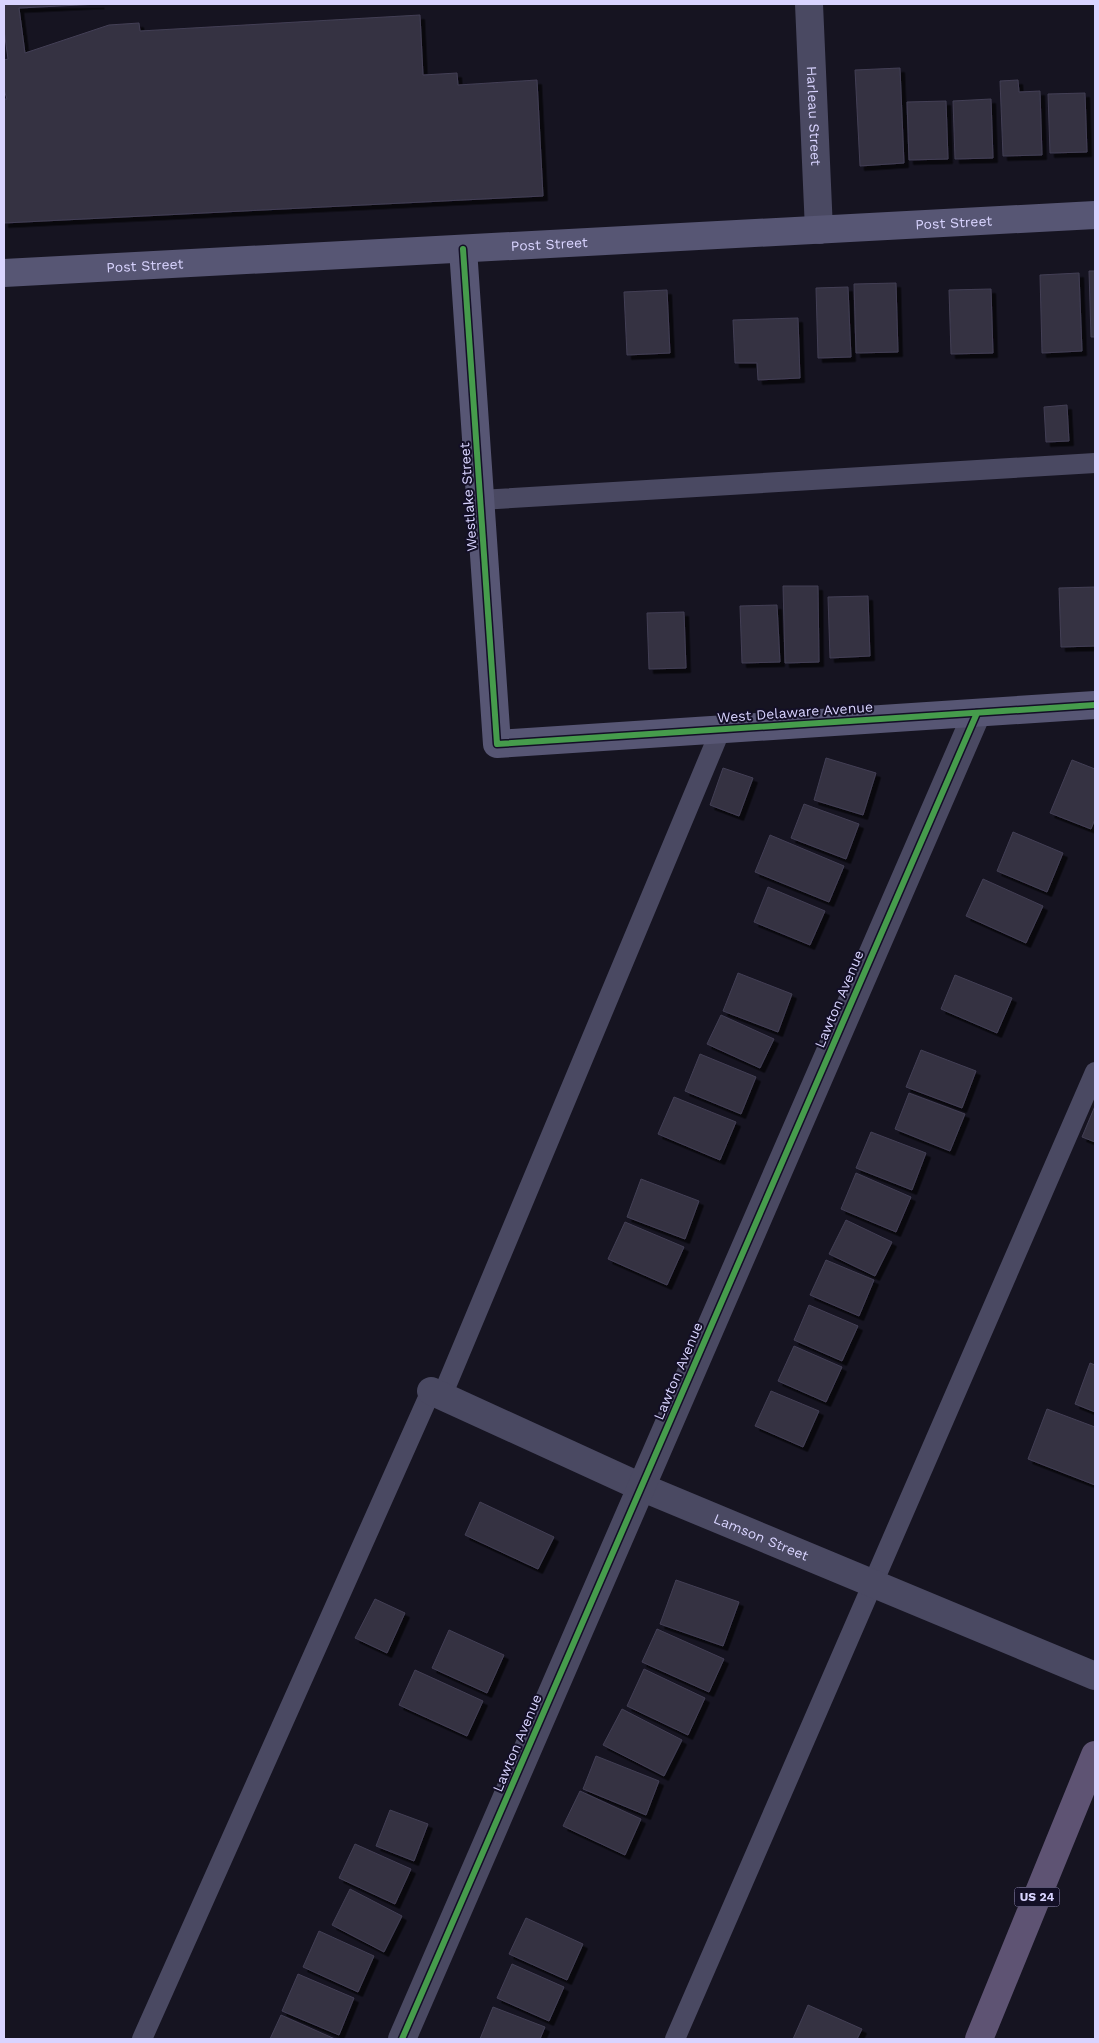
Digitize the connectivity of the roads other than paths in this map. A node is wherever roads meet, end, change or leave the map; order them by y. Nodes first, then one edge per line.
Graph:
1 (809, 4) edge
2 (1095, 215) edge
3 (819, 230) junction
4 (463, 249) junction
5 (4, 273) edge
6 (1095, 463) edge
7 (480, 500) junction
8 (1095, 705) edge
9 (977, 713) junction
10 (721, 729) junction
11 (497, 744) joint
12 (1095, 1072) edge
13 (437, 1394) junction
14 (641, 1487) junction
15 (872, 1583) junction
16 (1095, 1676) edge
17 (1095, 1755) edge
18 (142, 2039) edge
19 (402, 2039) edge
20 (675, 2039) edge
21 (979, 2039) edge

1 - 3 street, Harleau Street
2 - 3 street, Post Street
3 - 4 street, Post Street
4 - 5 street, Post Street
4 - 7 street, Westlake Street
6 - 7 lane
7 - 11 street, Westlake Street
8 - 9 street, West Delaware Avenue
9 - 10 street, West Delaware Avenue
9 - 14 street, Lawton Avenue
10 - 11 street, West Delaware Avenue
10 - 13 lane
12 - 15 lane
13 - 14 street, Lamson Street
13 - 18 lane
14 - 15 street, Lamson Street
14 - 19 street, Lawton Avenue
15 - 16 street, Lamson Street
15 - 20 lane
17 - 21 main road, US 24

